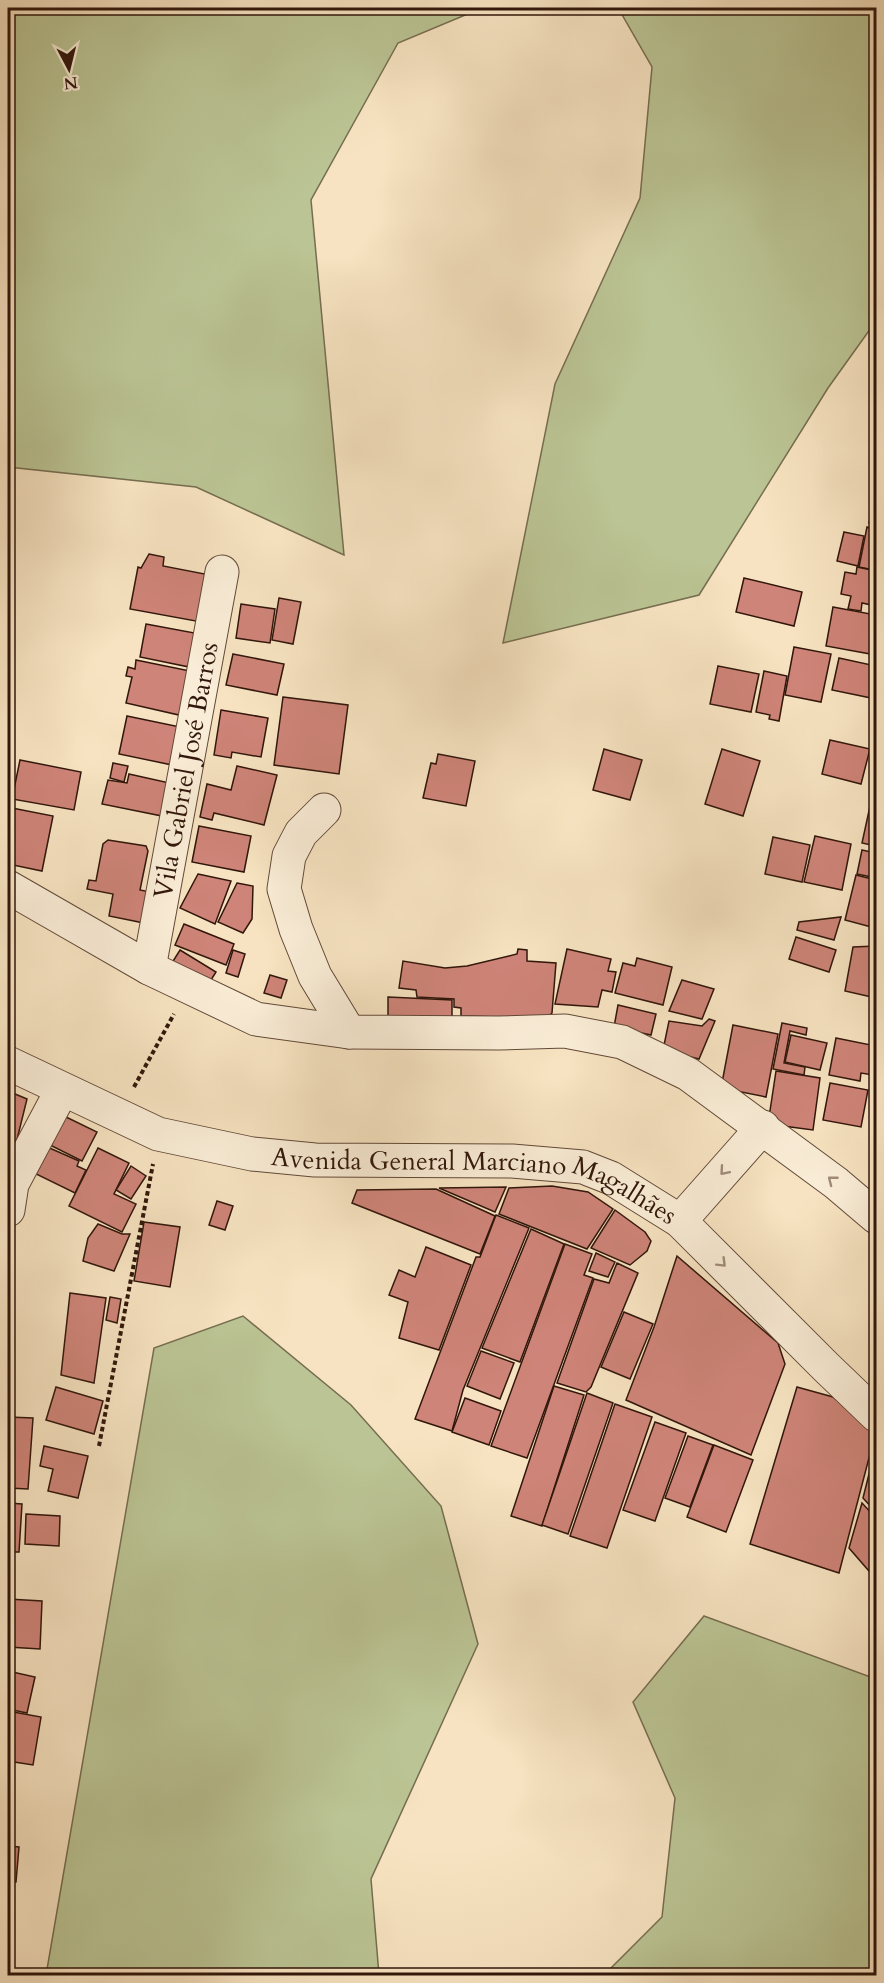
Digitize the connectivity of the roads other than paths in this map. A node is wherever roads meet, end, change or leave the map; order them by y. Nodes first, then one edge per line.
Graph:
1 (222, 572) dead end
2 (324, 810) dead end
3 (8, 886) edge
4 (149, 968) junction
5 (349, 1032) junction
6 (8, 1064) edge
7 (62, 1090) junction
8 (763, 1127) junction
9 (8, 1209) edge
10 (876, 1217) edge
11 (681, 1221) junction
12 (876, 1415) edge

1 - 4 street, Vila Gabriel José Barros
2 - 5 street
3 - 4 street
4 - 5 street
5 - 8 street
6 - 7 street, Avenida General Marciano Magalhães
7 - 9 street
7 - 11 street, Avenida General Marciano Magalhães
10 -> 8 street
8 -> 11 street
11 -> 12 street, Avenida General Marciano Magalhães

